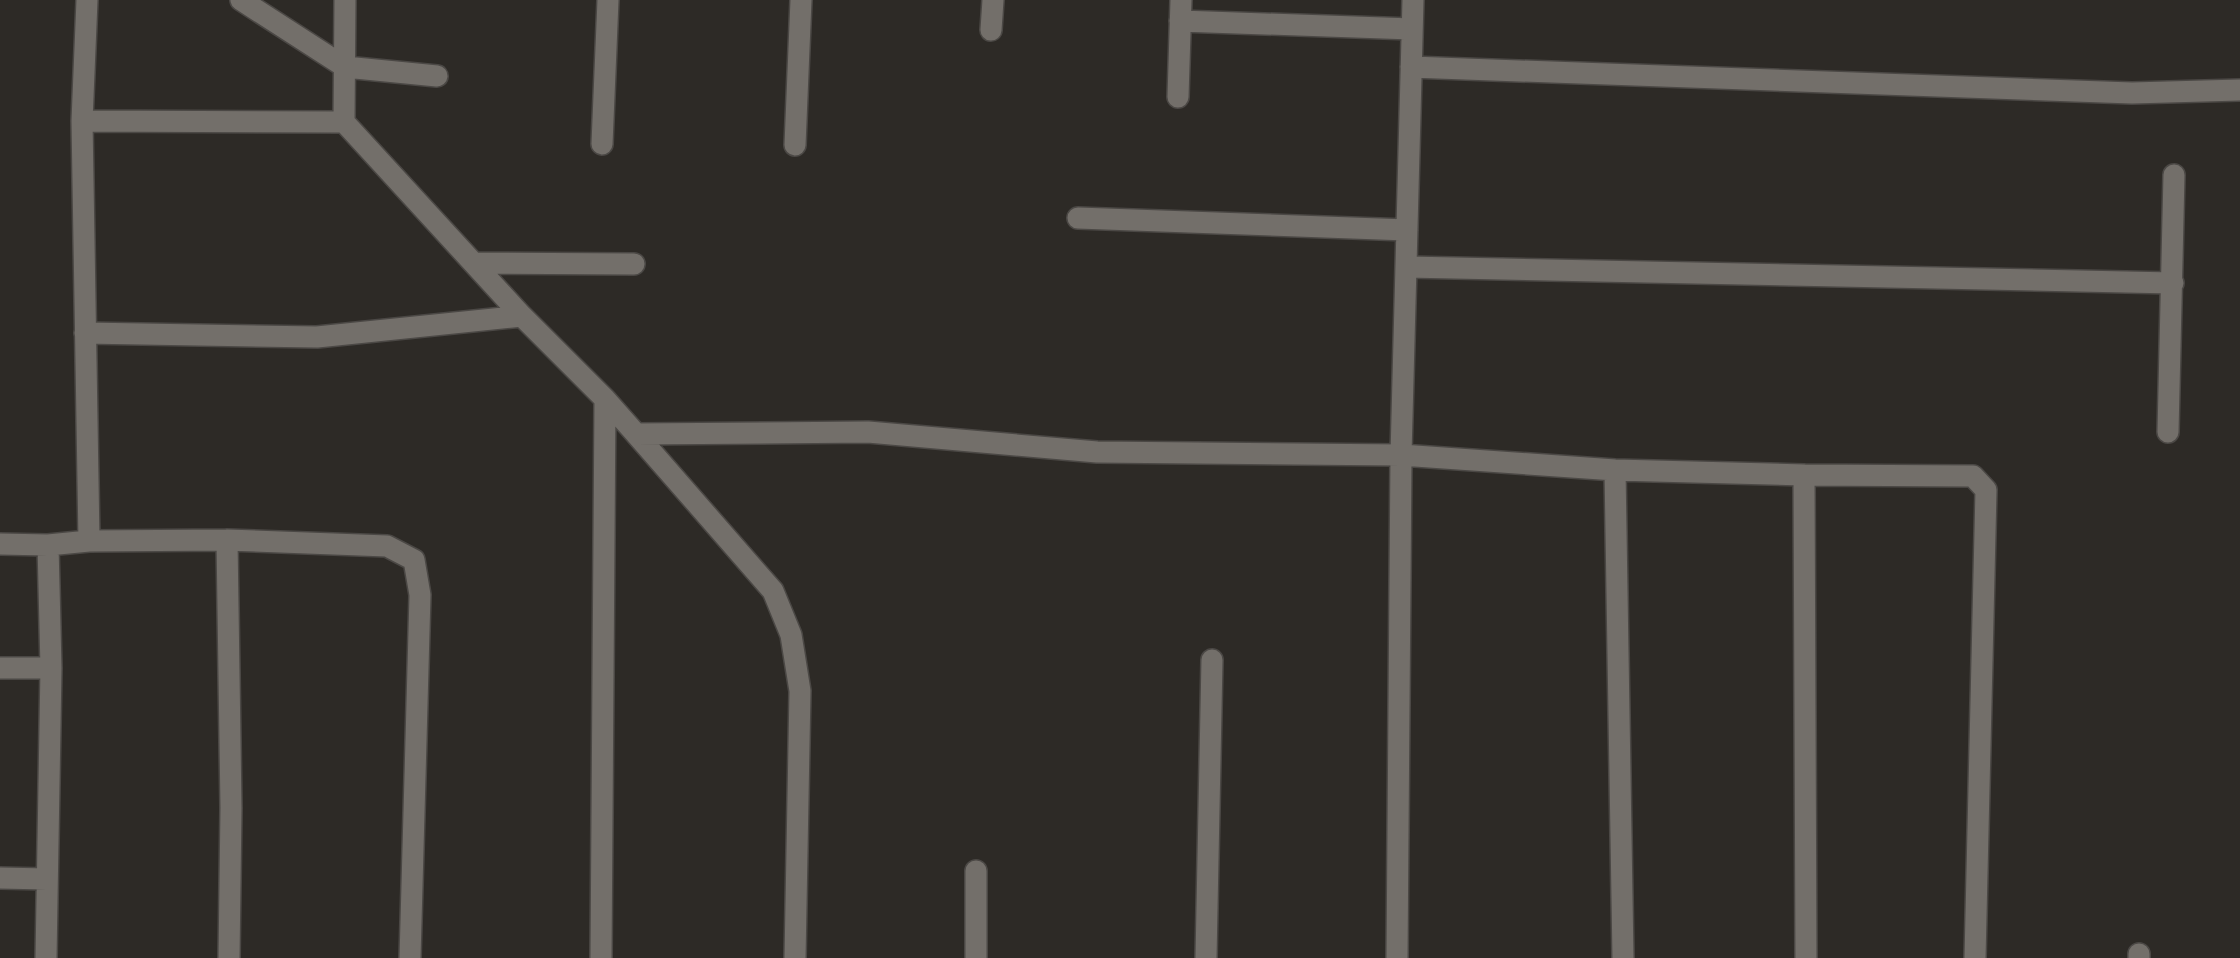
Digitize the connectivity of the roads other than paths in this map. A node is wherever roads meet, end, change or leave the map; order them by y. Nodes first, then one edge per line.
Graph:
1 (88, 0) edge
2 (241, 0) edge
3 (345, 0) edge
4 (608, 0) edge
5 (800, 0) edge
6 (993, 0) edge
7 (1413, 0) edge
8 (1180, 11) edge
9 (1412, 29) junction
10 (991, 30) dead end
11 (345, 67) junction
12 (1411, 67) junction
13 (437, 76) dead end
14 (2240, 90) edge
15 (1178, 97) dead end
16 (82, 121) junction
17 (344, 122) junction
18 (601, 144) dead end
19 (795, 145) dead end
20 (2174, 175) dead end
21 (1078, 218) dead end
22 (1408, 230) junction
23 (474, 263) junction
24 (634, 264) dead end
25 (1406, 267) junction
26 (2173, 283) junction
27 (523, 316) junction
28 (85, 333) junction
29 (605, 399) junction
30 (2168, 432) dead end
31 (636, 434) junction
32 (1401, 455) junction
33 (1615, 470) junction
34 (1804, 474) junction
35 (227, 540) junction
36 (89, 541) junction
37 (0, 544) edge
38 (48, 545) junction
39 (1212, 660) dead end
40 (0, 668) edge
41 (51, 668) junction
42 (976, 871) dead end
43 (0, 878) edge
44 (47, 879) junction
45 (46, 958) edge
46 (229, 958) edge
47 (410, 958) edge
48 (601, 958) edge
49 (795, 958) edge
50 (976, 958) edge
51 (1206, 958) edge
52 (1397, 958) edge
53 (1623, 958) edge
54 (1806, 958) edge
55 (1976, 958) edge

1 - 16 street
2 - 11 street
3 - 11 street
4 - 18 street
5 - 19 street
6 - 10 street
7 - 9 street
8 - 9 street
8 - 15 street
9 - 12 street
11 - 13 street
11 - 17 street
12 - 14 street
12 - 22 street
16 - 17 street
16 - 28 street
17 - 23 street
20 - 26 street
21 - 22 street
22 - 25 street
23 - 24 street
23 - 27 street
25 - 26 street
25 - 32 street
26 - 30 street
27 - 28 street
27 - 29 street
28 - 36 street
29 - 31 street
29 - 48 street
31 - 32 street
31 - 49 street
32 - 33 street
32 - 52 street
33 - 34 street
33 - 53 street
34 - 54 street
34 - 55 street
35 - 36 street
35 - 46 street
35 - 47 street
36 - 38 street
37 - 38 street
38 - 41 street
39 - 51 street
40 - 41 street
41 - 44 street
42 - 50 street
43 - 44 street
44 - 45 street

